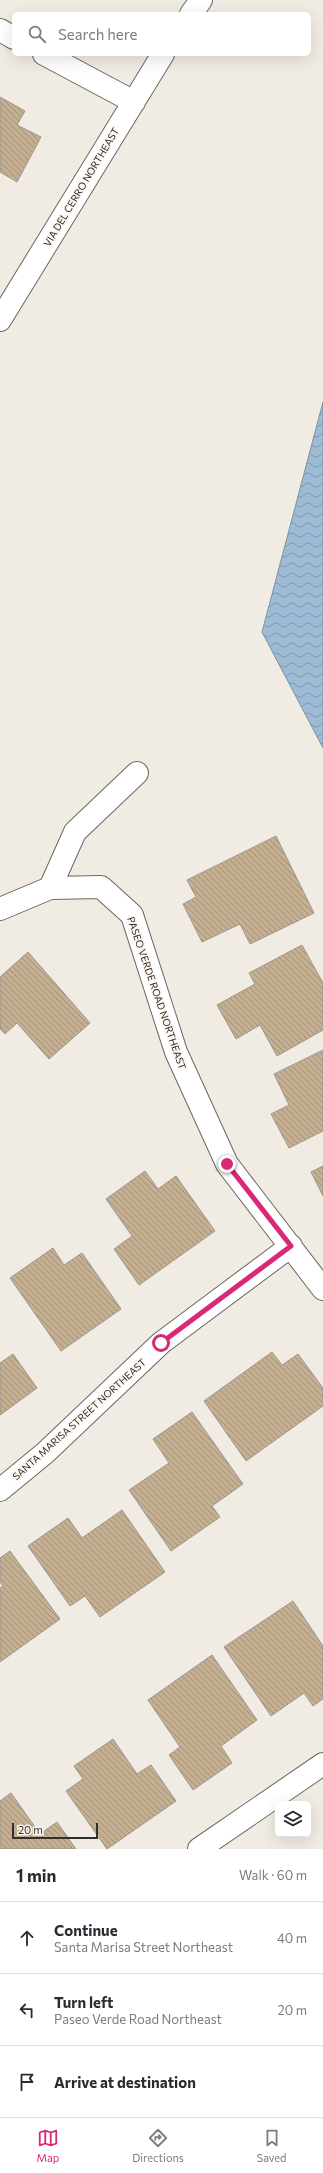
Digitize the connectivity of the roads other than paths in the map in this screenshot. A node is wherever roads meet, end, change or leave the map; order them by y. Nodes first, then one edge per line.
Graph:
1 (201, 0) edge
2 (192, 12) edge
3 (0, 30) edge
4 (12, 37) edge
5 (48, 56) edge
6 (162, 56) edge
7 (134, 102) junction
8 (0, 320) edge
9 (137, 773) dead end
10 (50, 888) junction
11 (0, 909) edge
12 (291, 1246) junction
13 (323, 1289) edge
14 (0, 1490) edge
15 (323, 1764) edge
16 (199, 1849) edge

1 - 2 street
3 - 4 street
5 - 7 street
6 - 7 street, VIA DEL CERRO NORTHEAST
7 - 8 street, VIA DEL CERRO NORTHEAST
9 - 10 street
10 - 11 street
10 - 12 street, PASEO VERDE ROAD NORTHEAST
12 - 13 street, PASEO VERDE ROAD NORTHEAST
12 - 14 street, SANTA MARISA STREET NORTHEAST
15 - 16 street

